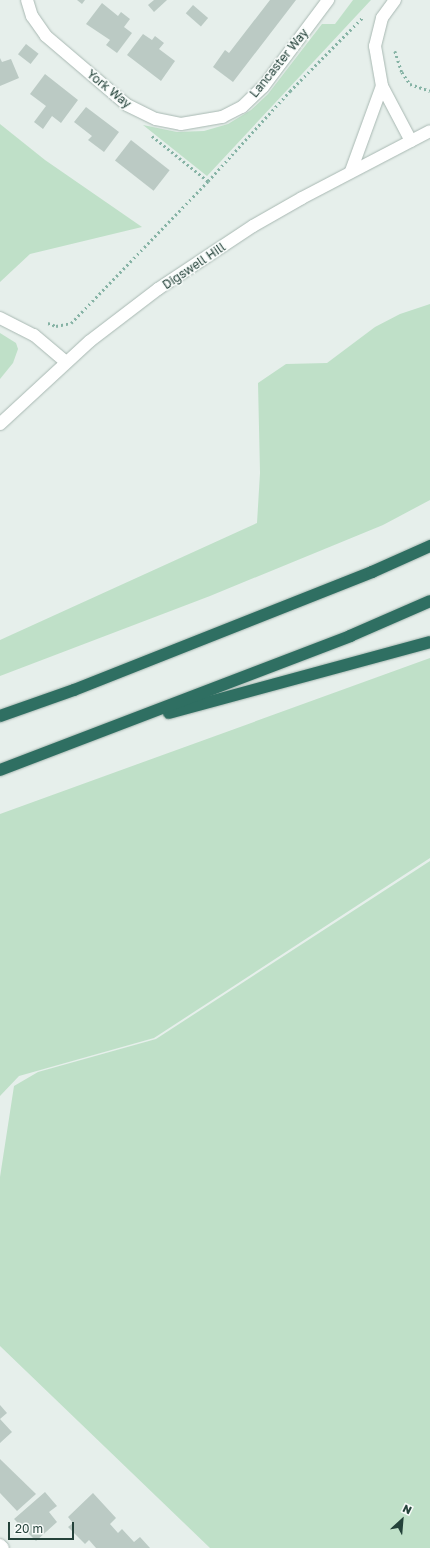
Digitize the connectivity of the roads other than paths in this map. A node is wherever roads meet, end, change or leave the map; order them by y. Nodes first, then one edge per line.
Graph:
1 (27, 0) edge
2 (328, 0) edge
3 (395, 0) edge
4 (382, 86) junction
5 (222, 117) joint
6 (430, 131) edge
7 (411, 141) junction
8 (351, 171) junction
9 (0, 318) edge
10 (66, 362) junction
11 (0, 424) edge
12 (430, 546) edge
13 (430, 601) edge
14 (430, 642) edge
15 (0, 716) edge
16 (98, 732) junction
17 (0, 770) edge
18 (0, 1545) edge
19 (3, 1548) edge

1 - 5 street, York Way
2 - 5 street, Lancaster Way
3 - 4 street
4 - 7 street
4 - 8 street
6 - 7 street, Digswell Hill
7 - 8 street, Digswell Hill
8 - 10 street, Digswell Hill
9 - 10 street
10 - 11 street, Digswell Hill
12 - 15 highway
13 - 16 highway
14 - 16 highway
16 - 17 highway
18 - 19 street

